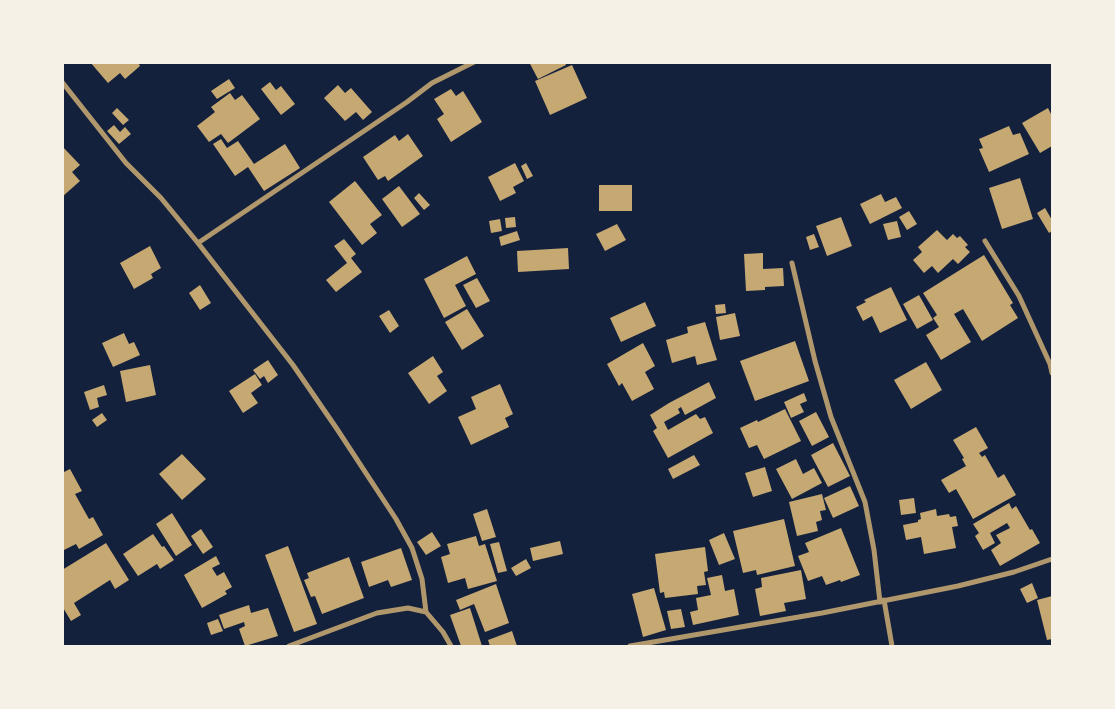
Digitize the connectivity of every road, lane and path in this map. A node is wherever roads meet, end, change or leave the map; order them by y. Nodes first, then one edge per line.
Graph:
1 (474, 62) edge
2 (62, 82) edge
3 (985, 241) dead end
4 (198, 243) junction
5 (792, 264) dead end
6 (1052, 373) edge
7 (1052, 559) edge
8 (882, 601) junction
9 (426, 612) junction
10 (289, 646) edge
11 (451, 646) edge
12 (630, 646) edge
13 (892, 646) edge

1 - 4 street
2 - 4 street
3 - 6 street
4 - 9 street
5 - 8 street
7 - 8 street
8 - 12 street
8 - 13 street
9 - 10 street
9 - 11 street

